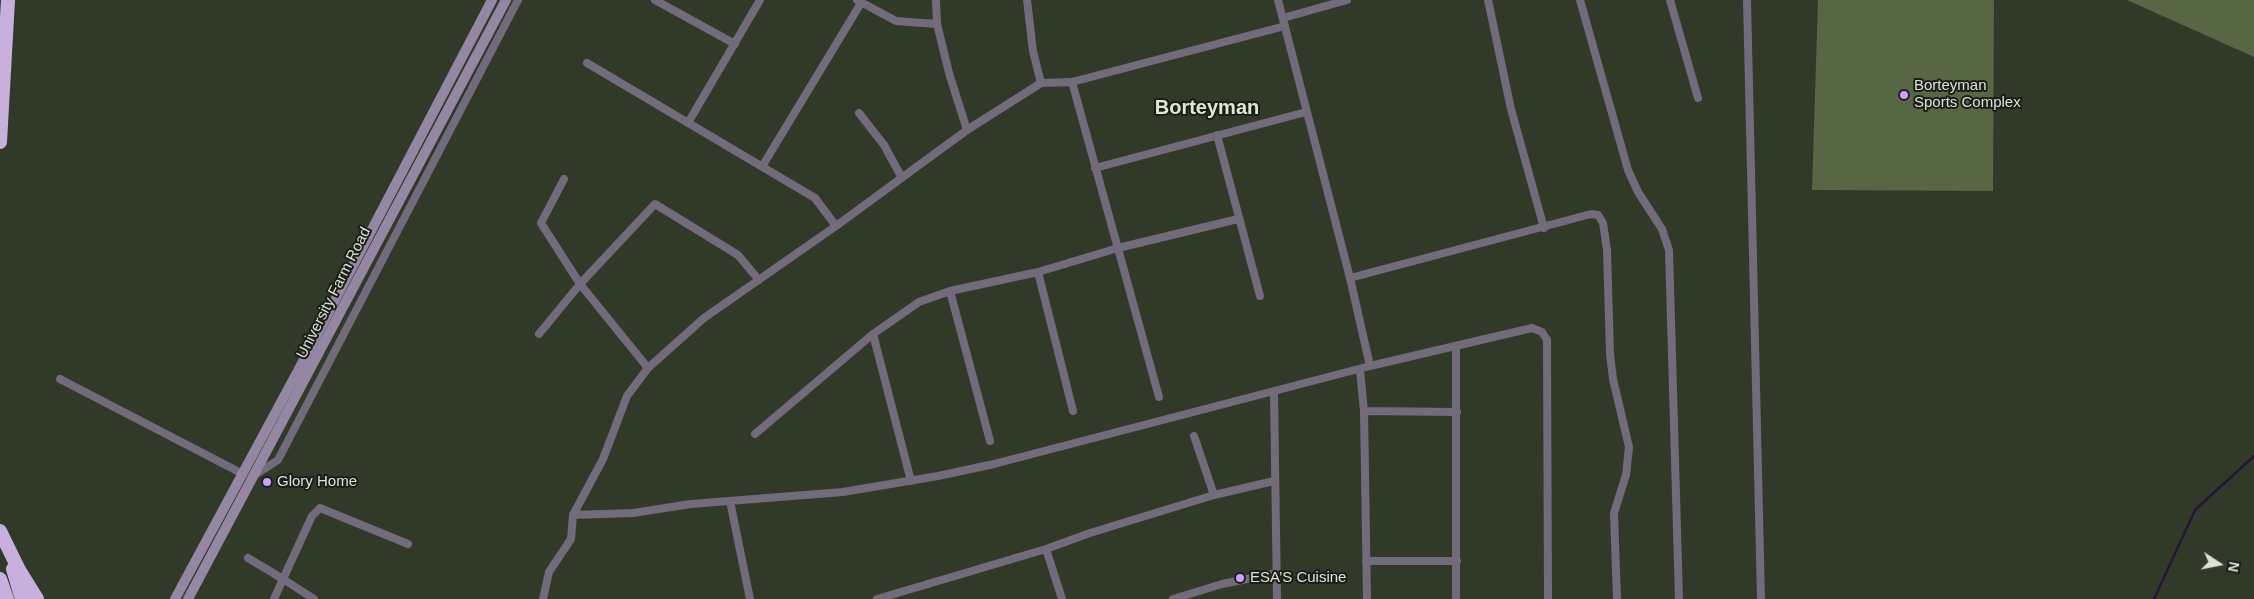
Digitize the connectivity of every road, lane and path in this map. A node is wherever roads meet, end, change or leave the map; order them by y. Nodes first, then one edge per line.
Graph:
1 (8, 0) edge
2 (492, 0) edge
3 (506, 0) edge
4 (518, 0) edge
5 (656, 0) edge
6 (760, 0) edge
7 (936, 0) edge
8 (1027, 0) edge
9 (1278, 0) edge
10 (1347, 0) edge
11 (1488, 0) edge
12 (1580, 0) edge
13 (1670, 0) edge
14 (1747, 0) edge
15 (859, 1) edge
16 (1284, 22) junction
17 (936, 24) junction
18 (735, 44) junction
19 (587, 63) dead end
20 (1041, 82) junction
21 (1072, 82) junction
22 (1698, 98) dead end
23 (1306, 112) junction
24 (859, 113) dead end
25 (688, 123) junction
26 (967, 130) junction
27 (1217, 135) junction
28 (0, 142) edge
29 (763, 165) junction
30 (1095, 168) junction
31 (902, 178) junction
32 (564, 179) dead end
33 (1238, 219) junction
34 (836, 226) junction
35 (1544, 228) junction
36 (1118, 248) junction
37 (1038, 272) junction
38 (1350, 278) junction
39 (759, 280) junction
40 (580, 284) junction
41 (950, 291) junction
42 (1260, 296) dead end
43 (539, 334) dead end
44 (873, 334) junction
45 (1456, 347) junction
46 (1370, 366) junction
47 (648, 368) junction
48 (1360, 370) junction
49 (60, 379) dead end
50 (1274, 392) junction
51 (1159, 397) dead end
52 (1073, 411) dead end
53 (1364, 411) junction
54 (1457, 412) junction
55 (755, 434) dead end
56 (1194, 436) dead end
57 (990, 441) dead end
58 (243, 474) junction
59 (255, 475) junction
60 (1274, 481) junction
61 (911, 482) junction
62 (1214, 496) junction
63 (730, 501) junction
64 (573, 516) junction
65 (0, 530) edge
66 (408, 544) dead end
67 (1046, 549) junction
68 (248, 558) dead end
69 (1366, 561) junction
70 (1457, 561) junction
71 (1277, 573) junction
72 (0, 579) edge
73 (283, 579) junction
74 (1193, 596) edge
75 (6, 599) edge
76 (22, 599) edge
77 (38, 599) edge
78 (175, 599) edge
79 (188, 599) edge
80 (274, 599) edge
81 (314, 599) edge
82 (542, 599) edge
83 (750, 599) edge
84 (877, 599) edge
85 (1062, 599) edge
86 (1173, 599) edge
87 (1277, 599) edge
88 (1368, 599) edge
89 (1456, 599) edge
90 (1548, 599) edge
91 (1617, 599) edge
92 (1679, 599) edge
93 (1761, 599) edge

1 - 28 highway
2 - 58 street, University Farm Road
3 - 59 street, University Farm Road
4 - 59 street
5 - 18 street
6 - 18 street
7 - 17 street
8 - 20 street
9 - 16 street
10 - 16 street
11 - 35 street
12 - 92 street
13 - 22 street
14 - 93 street
15 - 17 street
15 - 29 street
16 - 21 street
16 - 23 street
17 - 26 street
18 - 25 street
19 - 25 street
20 - 21 street
20 - 26 street
21 - 30 street
23 - 27 street
23 - 38 street
24 - 31 street
25 - 29 street
26 - 31 street
27 - 30 street
27 - 33 street
29 - 34 street
30 - 36 street
31 - 34 street
32 - 40 street
33 - 36 street
33 - 42 street
34 - 39 street
35 - 38 street
35 - 91 street
36 - 37 street
36 - 51 street
37 - 41 street
37 - 52 street
38 - 46 street
39 - 40 street
39 - 47 street
40 - 43 street
40 - 47 street
41 - 44 street
41 - 57 street
44 - 55 street
44 - 61 street
45 - 46 street
45 - 54 street
45 - 90 street
46 - 48 street
47 - 64 street
48 - 50 street
48 - 53 street
49 - 58 street
50 - 60 street
50 - 61 street
53 - 54 street
53 - 69 street
54 - 70 street
56 - 62 street
58 - 78 street, University Farm Road
59 - 79 street, University Farm Road
60 - 62 street
60 - 71 street
61 - 63 street
62 - 67 street
63 - 64 street
63 - 83 street
64 - 82 street
65 - 76 highway
65 - 77 highway
66 - 73 street
67 - 84 street
67 - 85 street
68 - 73 street
69 - 70 street
69 - 88 street
70 - 89 street
71 - 74 street
71 - 87 street
72 - 75 highway
73 - 80 street
73 - 81 street
74 - 86 street

